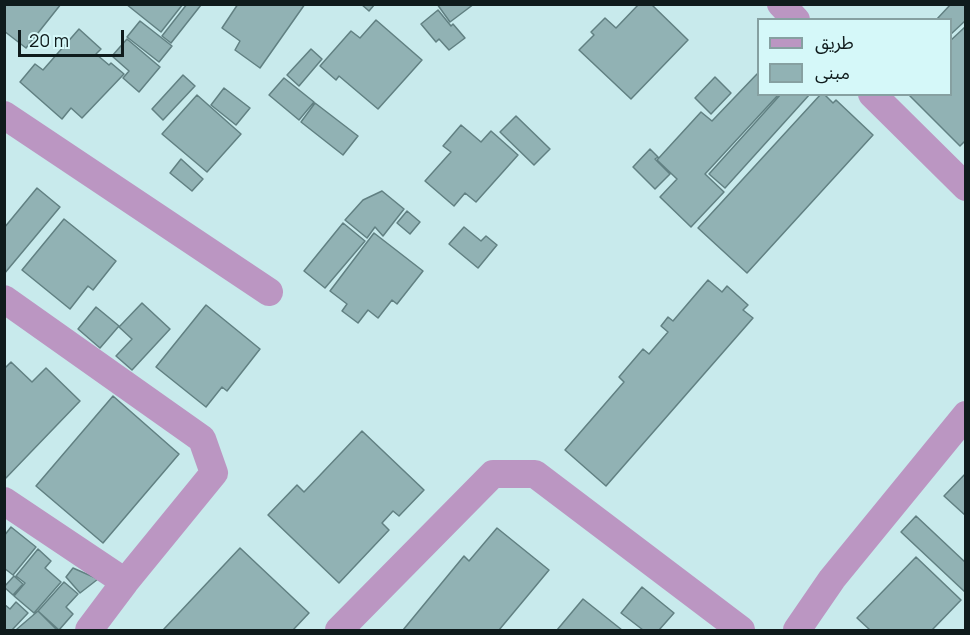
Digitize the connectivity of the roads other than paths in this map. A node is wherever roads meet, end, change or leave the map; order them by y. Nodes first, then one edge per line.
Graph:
1 (781, 4) edge
2 (794, 18) edge
3 (874, 96) edge
4 (4, 115) edge
5 (966, 187) edge
6 (269, 292) dead end
7 (4, 299) edge
8 (966, 415) edge
9 (4, 501) edge
10 (125, 582) junction
11 (89, 630) edge
12 (339, 630) edge
13 (741, 630) edge
14 (797, 630) edge

1 - 2 street
3 - 5 street
4 - 6 street
7 - 10 street
8 - 14 street
9 - 10 street
10 - 11 street
12 - 13 street

